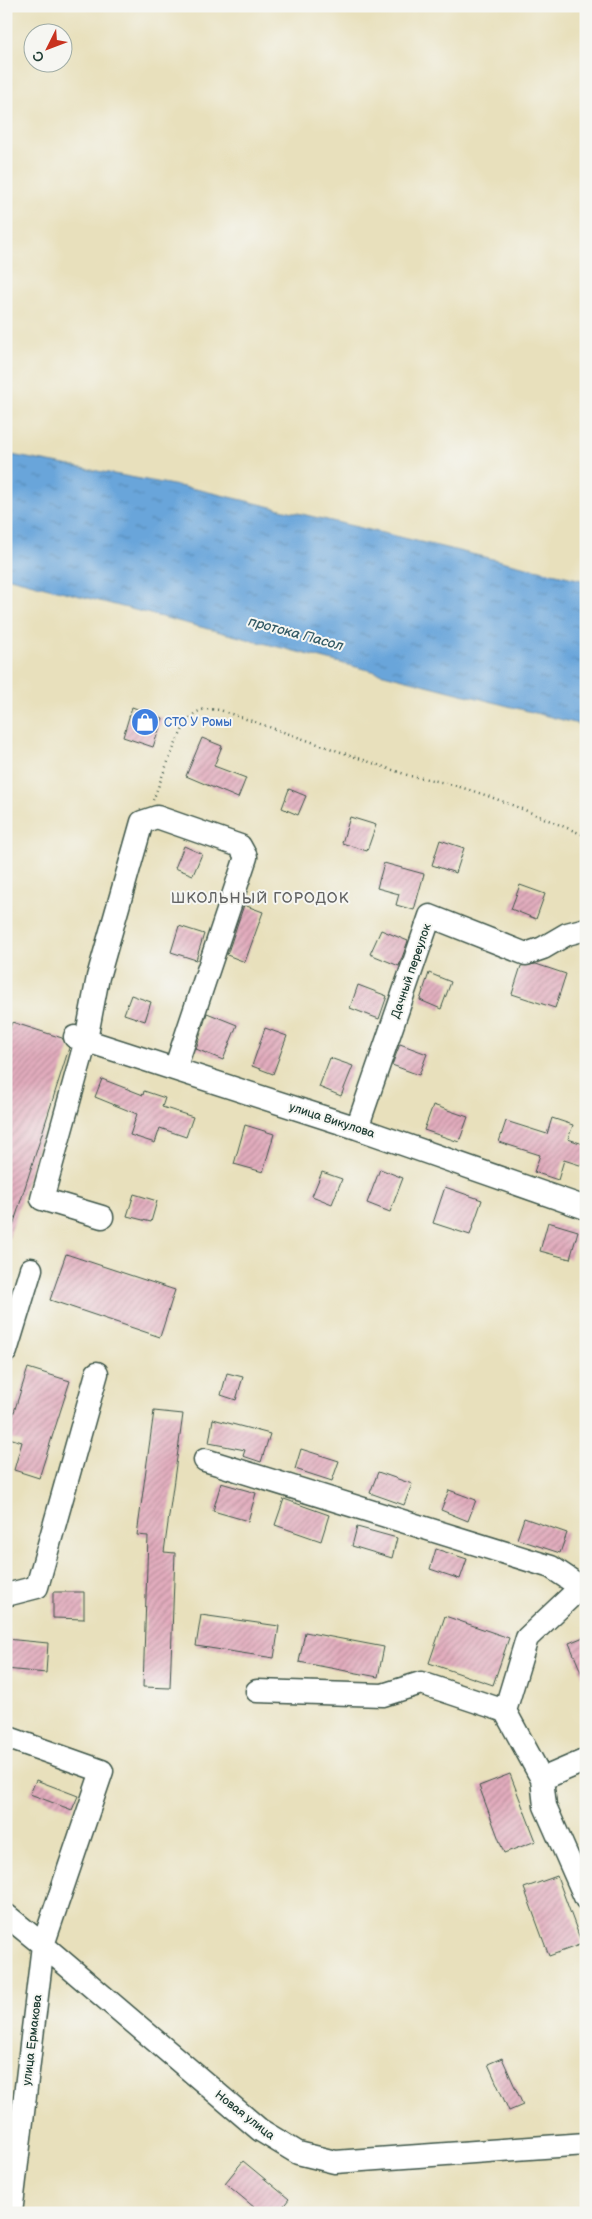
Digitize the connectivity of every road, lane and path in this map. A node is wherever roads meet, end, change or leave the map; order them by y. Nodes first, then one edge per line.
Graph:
1 (142, 822) junction
2 (586, 836) edge
3 (586, 929) edge
4 (81, 1038) junction
5 (175, 1069) junction
6 (357, 1128) junction
7 (586, 1208) edge
8 (102, 1217) dead end
9 (31, 1268) dead end
10 (6, 1351) edge
11 (97, 1373) dead end
12 (205, 1460) dead end
13 (584, 1586) edge
14 (6, 1595) edge
15 (258, 1691) dead end
16 (505, 1711) junction
17 (6, 1737) edge
18 (586, 1760) edge
19 (542, 1779) junction
20 (586, 1899) edge
21 (6, 1915) edge
22 (43, 1944) junction
23 (586, 2144) edge
24 (11, 2213) edge

1 - 2 path
1 - 4 street
1 - 5 street
3 - 6 street, Дачный переулок
4 - 5 street, улица Викулова
4 - 8 street
5 - 6 street, улица Викулова
6 - 7 street, улица Викулова
9 - 10 street
11 - 14 street
12 - 13 street
13 - 16 street
15 - 16 street
16 - 19 street
17 - 22 street, улица Ермакова
18 - 19 street
19 - 20 street
21 - 22 street
22 - 23 street, Новая улица
22 - 24 street, улица Ермакова

